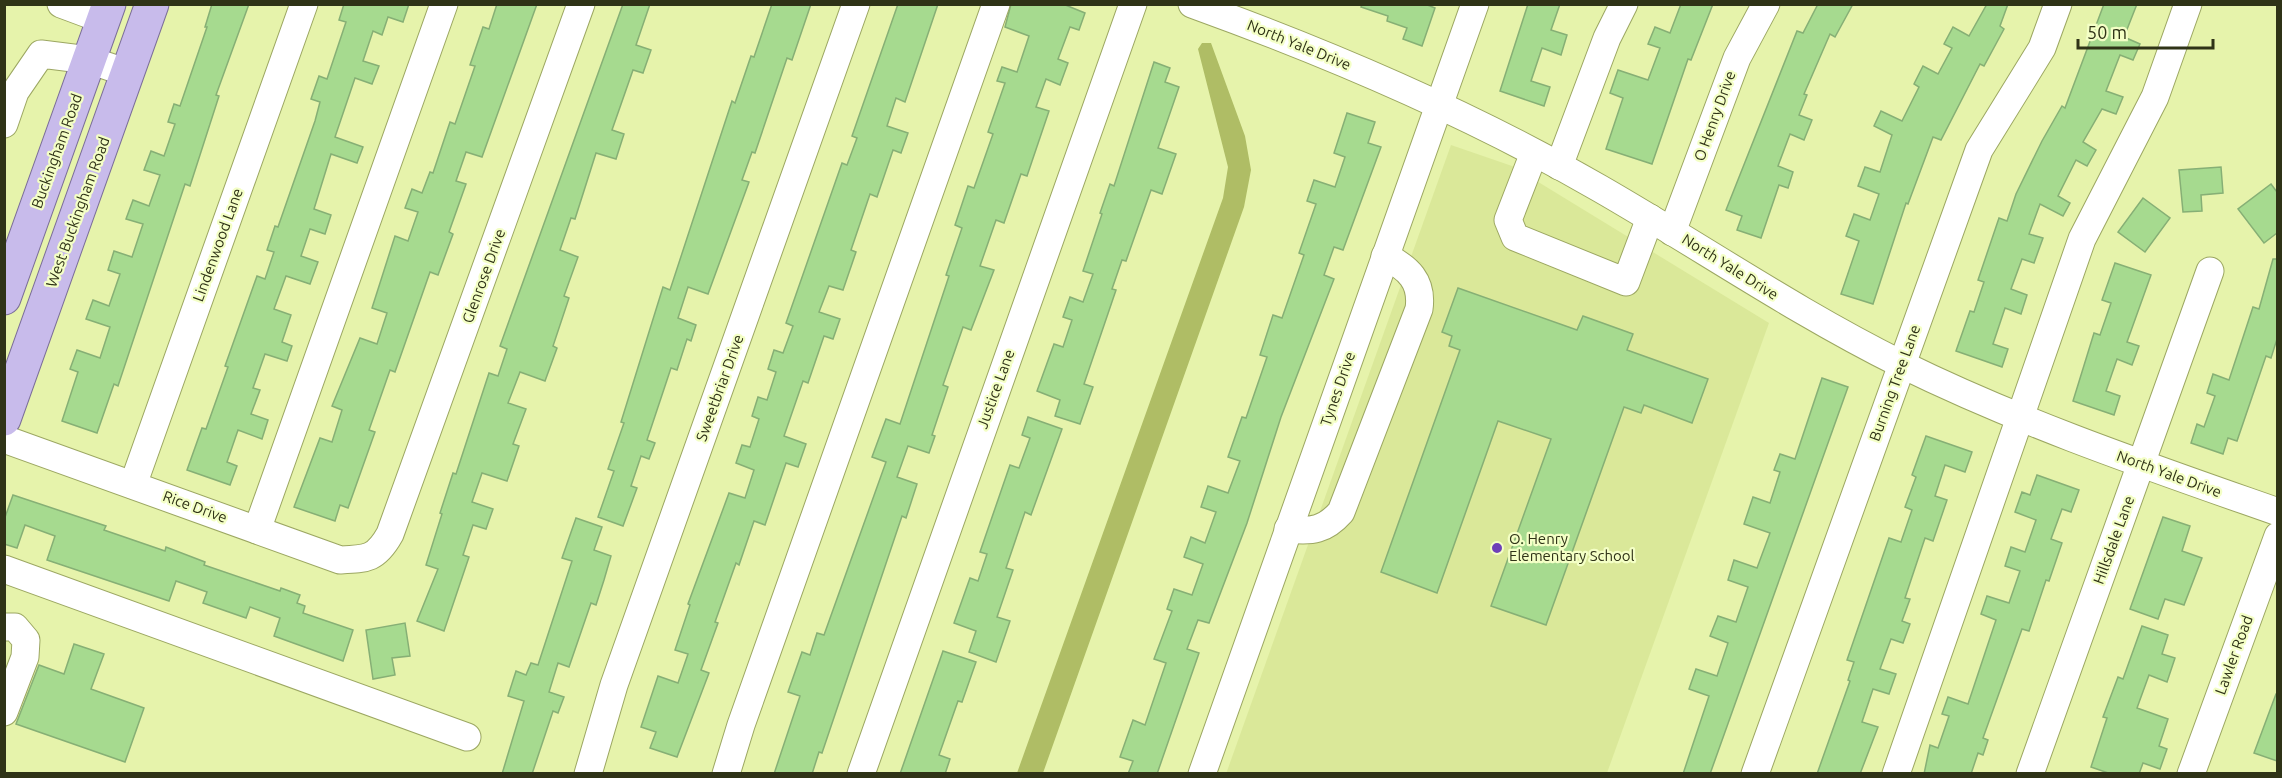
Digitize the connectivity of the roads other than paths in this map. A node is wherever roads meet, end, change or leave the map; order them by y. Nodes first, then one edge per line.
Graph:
1 (61, 4) edge
2 (152, 4) edge
3 (304, 4) edge
4 (444, 4) edge
5 (580, 4) edge
6 (856, 4) edge
7 (996, 4) edge
8 (1133, 4) edge
9 (1192, 4) edge
10 (1475, 4) edge
11 (1623, 4) edge
12 (1766, 4) edge
13 (2058, 4) edge
14 (2188, 4) edge
15 (106, 12) edge
16 (89, 60) junction
17 (128, 73) junction
18 (1442, 104) junction
19 (4, 124) edge
20 (1534, 153) junction
21 (1559, 166) junction
22 (1661, 225) junction
23 (1384, 256) junction
24 (2210, 272) dead end
25 (4, 298) edge
26 (1902, 364) junction
27 (4, 419) edge
28 (2021, 419) junction
29 (4, 439) edge
30 (2142, 464) junction
31 (133, 485) junction
32 (2277, 512) edge
33 (1288, 529) junction
34 (257, 530) junction
35 (2277, 536) edge
36 (383, 546) joint
37 (4, 569) edge
38 (4, 627) edge
39 (4, 712) edge
40 (467, 737) dead end
41 (588, 774) edge
42 (726, 774) edge
43 (861, 774) edge
44 (1202, 774) edge
45 (1755, 774) edge
46 (1896, 774) edge
47 (2030, 774) edge
48 (2191, 774) edge

1 - 15 street
2 - 17 main road, West Buckingham Road
3 - 31 street, Lindenwood Lane
4 - 34 street
5 - 36 street, Glenrose Drive
6 - 41 street, Sweetbriar Drive
7 - 42 street
8 - 43 street, Justice Lane
9 - 18 street, North Yale Drive
10 - 18 street, Tynes Drive
11 - 21 street
12 - 22 street, O Henry Drive
13 - 26 street, Burning Tree Lane
14 - 28 street
15 - 16 main road, Buckingham Road
16 - 17 street
16 - 19 street
16 - 25 main road, Buckingham Road
17 - 27 main road, West Buckingham Road
18 - 20 street, North Yale Drive
18 - 23 street, Tynes Drive
20 - 21 street, North Yale Drive
20 - 22 street, O Henry Drive
21 - 22 street, North Yale Drive
22 - 26 street, North Yale Drive
23 - 33 street, Tynes Drive
23 - 33 street
24 - 30 street, Hillsdale Lane
26 - 28 street, North Yale Drive
26 - 45 street, Burning Tree Lane
28 - 30 street, North Yale Drive
28 - 46 street
29 - 31 street, Rice Drive
30 - 32 street, North Yale Drive
30 - 47 street, Hillsdale Lane
31 - 34 street, Rice Drive
33 - 44 street, Tynes Drive
34 - 36 street, Rice Drive
35 - 48 street, Lawler Road
37 - 40 street
38 - 39 street

